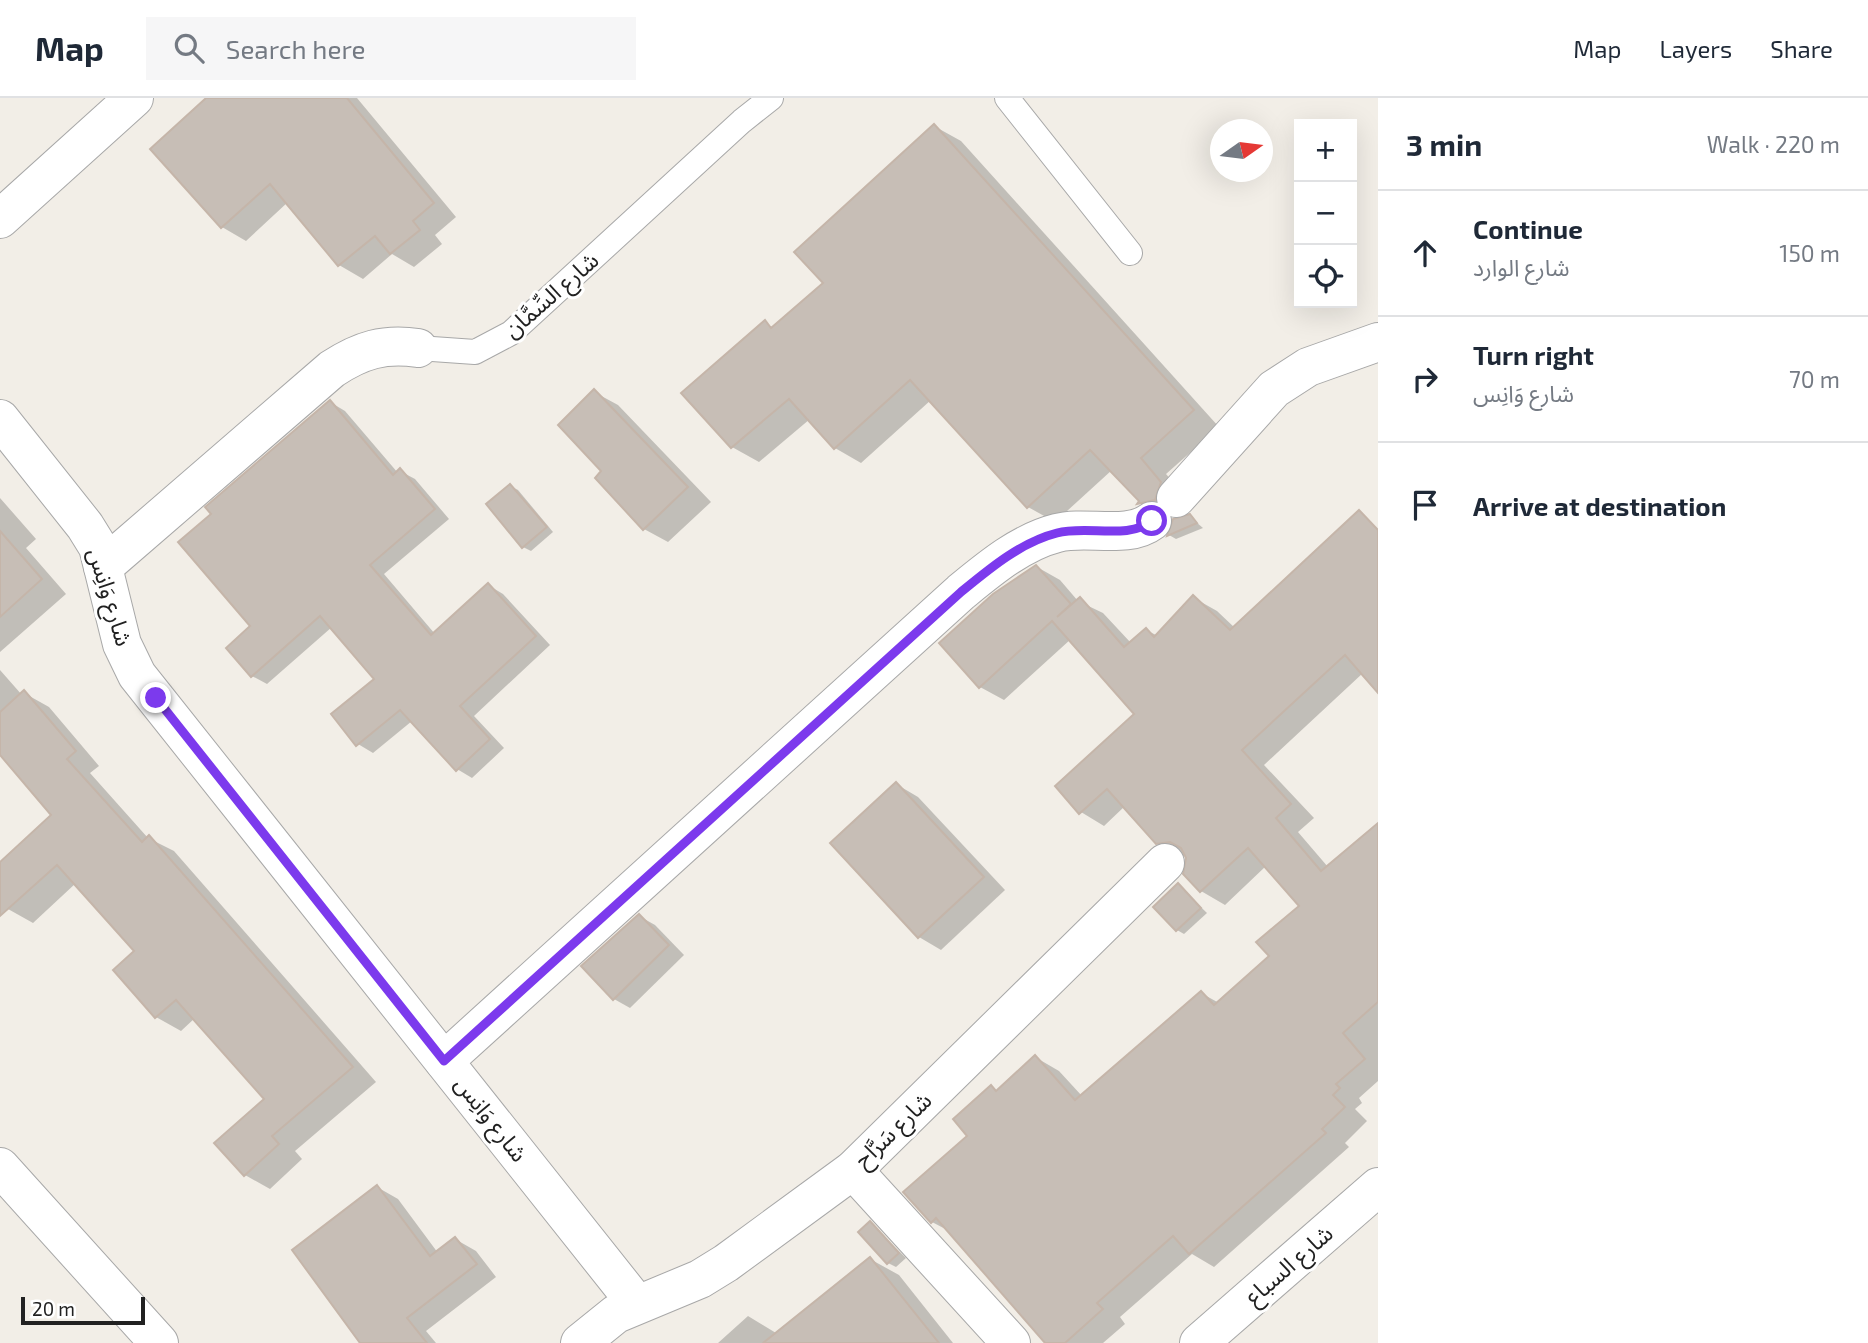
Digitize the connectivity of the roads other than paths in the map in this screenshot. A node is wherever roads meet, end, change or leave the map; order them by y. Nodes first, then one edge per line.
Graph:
1 (134, 98) edge
2 (771, 98) edge
3 (1007, 98) edge
4 (0, 219) edge
5 (1130, 253) dead end
6 (1378, 342) edge
7 (418, 348) joint
8 (0, 419) edge
9 (103, 567) junction
10 (1165, 863) dead end
11 (444, 1061) junction
12 (0, 1167) edge
13 (853, 1170) junction
14 (1378, 1187) edge
15 (636, 1303) junction
16 (159, 1343) edge
17 (580, 1343) edge
18 (1011, 1343) edge
19 (1199, 1343) edge

1 - 4 street
2 - 7 lane, شارع السِّمَّان
3 - 5 lane
6 - 11 street
7 - 9 street, شارع السِّمَّان
8 - 9 street, شارع وَانِس
9 - 11 street, شارع وَانِس
10 - 13 street, شارع سَرَّاح
11 - 15 street, شارع وَانِس
12 - 16 street
13 - 15 street, شارع سَرَّاح
13 - 18 street
14 - 19 street, شارع السباع
15 - 17 street, شارع سَرَّاح

